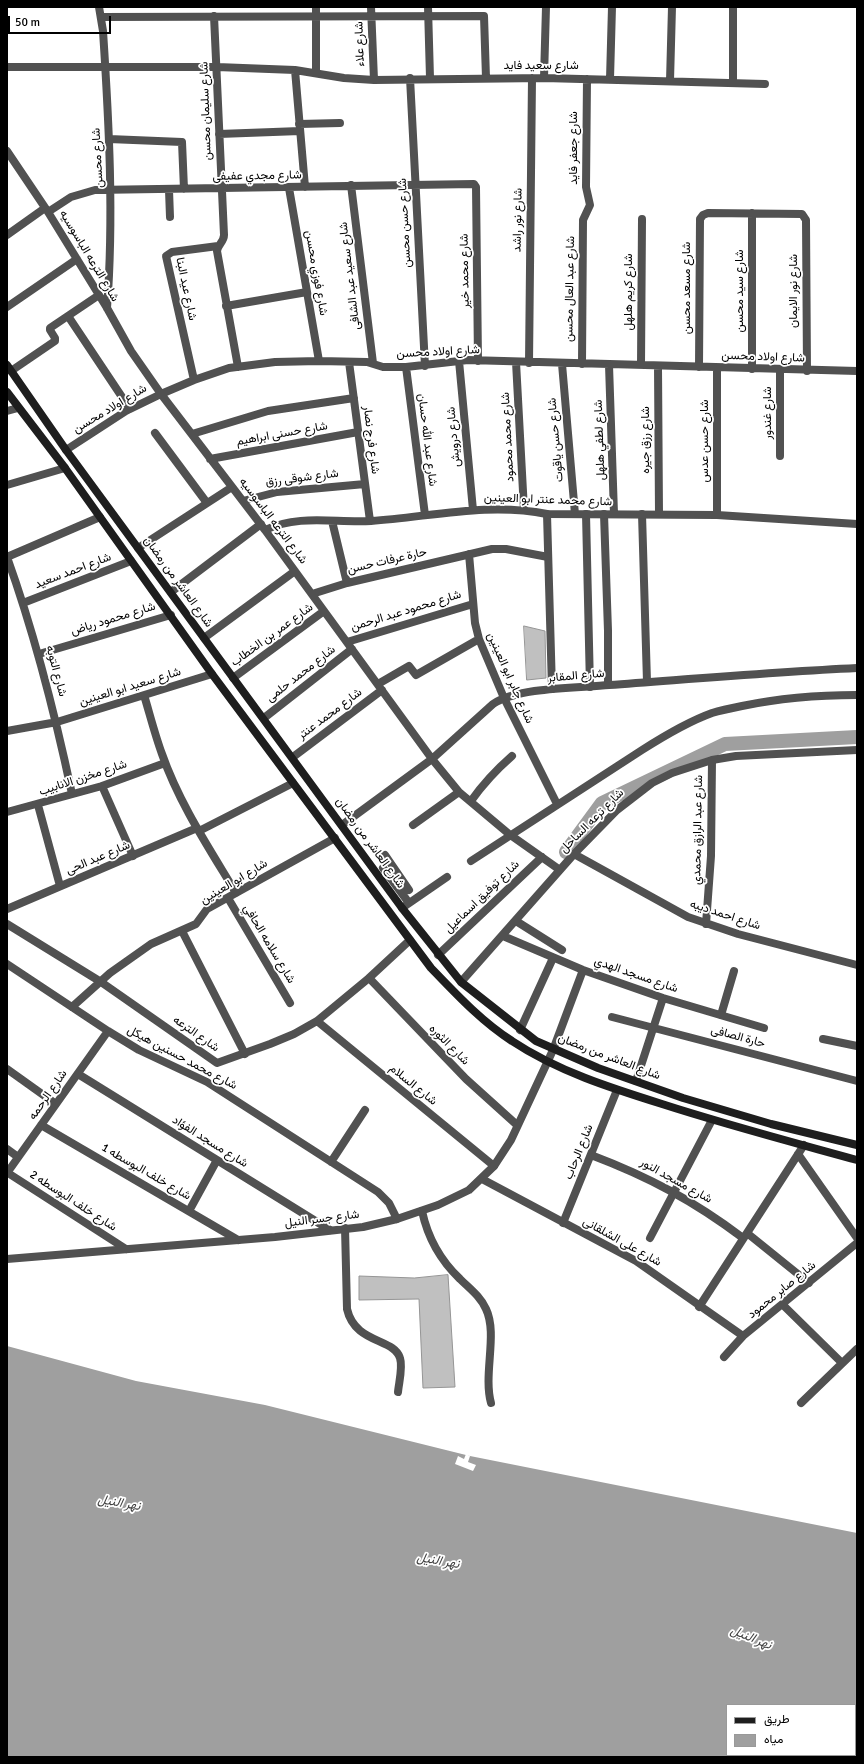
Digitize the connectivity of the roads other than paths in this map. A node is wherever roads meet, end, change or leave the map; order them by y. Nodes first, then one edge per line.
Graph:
1 (99, 7) edge
2 (157, 7) edge
3 (316, 7) edge
4 (371, 7) edge
5 (428, 7) edge
6 (546, 7) edge
7 (612, 7) edge
8 (672, 7) edge
9 (733, 7) edge
10 (158, 16) junction
11 (214, 16) junction
12 (316, 16) junction
13 (371, 16) junction
14 (428, 16) junction
15 (102, 17) junction
16 (7, 67) edge
17 (106, 67) junction
18 (217, 67) junction
19 (295, 70) junction
20 (316, 73) junction
21 (410, 78) junction
22 (430, 78) junction
23 (486, 78) junction
24 (532, 78) junction
25 (544, 78) junction
26 (587, 79) junction
27 (610, 79) junction
28 (374, 80) junction
29 (670, 81) junction
30 (733, 83) junction
31 (765, 84) dead end
32 (340, 123) dead end
33 (300, 128) junction
34 (220, 134) junction
35 (109, 139) junction
36 (7, 151) edge
37 (415, 184) junction
38 (472, 184) joint
39 (351, 185) junction
40 (304, 187) junction
41 (289, 188) junction
42 (184, 189) junction
43 (222, 189) junction
44 (111, 190) junction
45 (169, 190) junction
46 (46, 210) junction
47 (585, 214) joint
48 (752, 214) junction
49 (170, 217) dead end
50 (642, 219) dead end
51 (7, 234) edge
52 (218, 246) junction
53 (77, 259) junction
54 (307, 292) junction
55 (99, 295) junction
56 (226, 306) junction
57 (7, 307) edge
58 (107, 308) junction
59 (68, 316) junction
60 (319, 361) junction
61 (459, 361) junction
62 (478, 361) junction
63 (349, 362) junction
64 (516, 362) junction
65 (372, 363) junction
66 (529, 363) junction
67 (562, 364) junction
68 (582, 364) junction
69 (609, 365) junction
70 (641, 365) junction
71 (425, 366) junction
72 (658, 366) junction
73 (238, 367) junction
74 (406, 367) junction
75 (700, 367) junction
76 (9, 368) edge
77 (716, 368) junction
78 (752, 369) junction
79 (780, 370) junction
80 (806, 371) junction
81 (857, 371) edge
82 (194, 380) junction
83 (7, 392) edge
84 (161, 394) junction
85 (354, 398) junction
86 (18, 408) junction
87 (130, 409) junction
88 (7, 412) edge
89 (358, 432) junction
90 (155, 433) dead end
91 (192, 434) junction
92 (66, 450) junction
93 (780, 456) dead end
94 (210, 459) junction
95 (65, 468) junction
96 (365, 484) junction
97 (7, 486) edge
98 (232, 487) junction
99 (243, 501) junction
100 (207, 503) junction
101 (473, 510) junction
102 (524, 510) junction
103 (547, 514) junction
104 (575, 514) junction
105 (586, 514) junction
106 (604, 514) junction
107 (614, 514) junction
108 (642, 514) junction
109 (659, 514) junction
110 (425, 515) junction
111 (717, 515) junction
112 (100, 517) junction
113 (332, 521) junction
114 (370, 521) junction
115 (857, 524) edge
116 (263, 527) junction
117 (138, 548) junction
118 (469, 554) junction
119 (548, 556) junction
120 (7, 557) edge
121 (131, 561) junction
122 (9, 569) edge
123 (295, 571) junction
124 (347, 582) junction
125 (171, 592) junction
126 (312, 594) junction
127 (23, 603) junction
128 (473, 604) junction
129 (324, 611) junction
130 (171, 615) junction
131 (204, 638) junction
132 (479, 639) junction
133 (347, 642) junction
134 (352, 649) junction
135 (39, 654) junction
136 (857, 668) edge
137 (212, 674) junction
138 (233, 678) junction
139 (646, 682) junction
140 (608, 685) junction
141 (590, 686) junction
142 (380, 687) junction
143 (552, 689) junction
144 (857, 694) edge
145 (144, 695) junction
146 (504, 698) junction
147 (264, 718) junction
148 (57, 722) junction
149 (7, 731) edge
150 (857, 750) edge
151 (512, 756) dead end
152 (293, 757) junction
153 (432, 759) junction
154 (712, 760) junction
155 (165, 763) junction
156 (293, 783) junction
157 (102, 786) junction
158 (459, 792) junction
159 (72, 794) junction
160 (471, 802) junction
161 (557, 804) junction
162 (38, 805) junction
163 (7, 812) edge
164 (342, 825) junction
165 (413, 825) dead end
166 (198, 830) junction
167 (509, 834) junction
168 (335, 838) junction
169 (574, 854) junction
170 (385, 855) dead end
171 (133, 856) junction
172 (542, 857) junction
173 (471, 861) dead end
174 (383, 868) junction
175 (560, 870) junction
176 (447, 877) dead end
177 (60, 886) junction
178 (409, 890) dead end
179 (236, 893) junction
180 (228, 898) junction
181 (406, 906) junction
182 (7, 909) edge
183 (516, 920) junction
184 (7, 924) edge
185 (706, 924) junction
186 (182, 931) junction
187 (503, 936) junction
188 (410, 940) junction
189 (562, 950) dead end
190 (438, 955) junction
191 (553, 958) junction
192 (7, 964) edge
193 (857, 965) edge
194 (583, 970) junction
195 (734, 970) dead end
196 (369, 978) junction
197 (101, 982) junction
198 (461, 982) junction
199 (663, 998) junction
200 (290, 1003) dead end
201 (72, 1006) junction
202 (721, 1015) junction
203 (612, 1017) dead end
204 (317, 1021) junction
205 (654, 1027) junction
206 (764, 1028) dead end
207 (520, 1030) junction
208 (108, 1031) junction
209 (823, 1039) dead end
210 (857, 1046) edge
211 (553, 1050) junction
212 (246, 1054) junction
213 (547, 1062) junction
214 (7, 1069) edge
215 (78, 1074) junction
216 (636, 1081) junction
217 (857, 1081) edge
218 (617, 1090) junction
219 (56, 1104) junction
220 (365, 1110) dead end
221 (712, 1120) junction
222 (42, 1125) junction
223 (517, 1125) junction
224 (804, 1145) junction
225 (857, 1145) edge
226 (7, 1149) edge
227 (798, 1154) junction
228 (591, 1155) junction
229 (18, 1157) junction
230 (217, 1160) junction
231 (857, 1160) edge
232 (331, 1162) junction
233 (494, 1166) junction
234 (7, 1173) edge
235 (482, 1179) junction
236 (674, 1192) junction
237 (189, 1211) junction
238 (422, 1211) junction
239 (397, 1219) junction
240 (564, 1223) junction
241 (345, 1228) junction
242 (330, 1230) junction
243 (745, 1235) junction
244 (650, 1238) dead end
245 (857, 1238) edge
246 (238, 1240) junction
247 (857, 1244) edge
248 (126, 1249) junction
249 (7, 1259) edge
250 (810, 1283) junction
251 (782, 1305) junction
252 (699, 1307) junction
253 (743, 1336) junction
254 (857, 1349) edge
255 (724, 1357) dead end
256 (842, 1363) junction
257 (398, 1392) dead end
258 (491, 1403) dead end
259 (801, 1403) dead end

1 - 15 street, شارع محسن
2 - 10 street
3 - 12 street
4 - 13 street, شارع علاء
5 - 14 street
6 - 25 street
7 - 27 street
8 - 29 street
9 - 30 street
10 - 11 street
10 - 15 street
11 - 12 street
11 - 18 street, شارع سليمان محسن
12 - 13 street
12 - 20 street
13 - 14 street
13 - 28 street, شارع علاء
14 - 22 street
14 - 23 street
15 - 17 street, شارع محسن
16 - 17 street, شارع سعيد فايد
17 - 18 street, شارع سعيد فايد
17 - 35 street, شارع محسن
18 - 19 street, شارع سعيد فايد
18 - 34 street, شارع سليمان محسن
19 - 20 street, شارع سعيد فايد
19 - 33 street
20 - 28 street, شارع سعيد فايد
21 - 22 street, شارع سعيد فايد
21 - 28 street, شارع سعيد فايد
21 - 37 street, شارع حسن محسن
22 - 23 street, شارع سعيد فايد
23 - 24 street, شارع سعيد فايد
24 - 25 street, شارع سعيد فايد
24 - 66 street, شارع نور راشد
25 - 26 street, شارع سعيد فايد
26 - 27 street, شارع سعيد فايد
26 - 47 street, شارع جعفر فايد
27 - 29 street, شارع سعيد فايد
29 - 30 street, شارع سعيد فايد
30 - 31 street, شارع سعيد فايد
32 - 33 street
33 - 34 street
33 - 40 street
34 - 43 street, شارع سليمان محسن
35 - 42 street
35 - 44 street, شارع محسن
36 - 46 street, شارع الترعه الباسوسيه
37 - 38 street, شارع مجدي عفيفى
37 - 39 street, شارع مجدي عفيفى
37 - 71 street, شارع حسن محسن
38 - 62 street, شارع محمد خير
39 - 40 street, شارع مجدي عفيفى
39 - 65 street, شارع سعيد عبد الشافى
40 - 41 street, شارع مجدي عفيفى
41 - 43 street, شارع مجدي عفيفى
41 - 54 street, شارع فوزي محسن
42 - 43 street, شارع مجدي عفيفى
42 - 45 street, شارع مجدي عفيفى
43 - 52 street, شارع سليمان محسن
44 - 45 street, شارع مجدي عفيفى
44 - 46 street, شارع مجدي عفيفى
44 - 58 street, شارع محسن
45 - 49 street
46 - 51 street
46 - 53 street, شارع الترعه الباسوسيه
47 - 68 street, شارع عبد العال محسن
48 - 75 street, شارع مسعد محسن
48 - 78 street, شارع سيد محسن
48 - 80 street, شارع نور الايمان
50 - 70 street, شارع كريم هلهل
52 - 56 street, شارع سليمان محسن
52 - 82 street, شارع عيد البنا
53 - 55 street, شارع الترعه الباسوسيه
53 - 57 street
54 - 56 street
54 - 60 street, شارع فوزي محسن
55 - 58 street, شارع الترعه الباسوسيه
55 - 59 street
56 - 73 street, شارع سليمان محسن
58 - 84 street, شارع الترعه الباسوسيه
59 - 76 street
59 - 87 street
60 - 63 street, شارع اولاد محسن
60 - 73 street, شارع اولاد محسن
61 - 62 street, شارع اولاد محسن
61 - 71 street, شارع اولاد محسن
61 - 101 street, شارع درويش
62 - 64 street, شارع اولاد محسن
63 - 65 street, شارع اولاد محسن
63 - 85 street, شارع فرج نصار
64 - 66 street, شارع اولاد محسن
64 - 102 street, شارع محمد محمود
65 - 74 street, شارع اولاد محسن
66 - 67 street, شارع اولاد محسن
67 - 68 street, شارع اولاد محسن
67 - 104 street, شارع حسن ياقوت
68 - 69 street, شارع اولاد محسن
69 - 70 street, شارع اولاد محسن
69 - 107 street, شارع لطفي هلهل
70 - 72 street, شارع اولاد محسن
71 - 74 street, شارع اولاد محسن
72 - 75 street, شارع اولاد محسن
72 - 109 street, شارع رزق جيره
73 - 82 street, شارع اولاد محسن
74 - 110 street, شارع عبد الله حسان
75 - 77 street, شارع اولاد محسن
76 - 92 main road, شارع العاشر من رمضان
77 - 78 street, شارع اولاد محسن
77 - 111 street, شارع حسن عدس
78 - 79 street, شارع اولاد محسن
79 - 80 street, شارع اولاد محسن
79 - 93 street, شارع غندور
80 - 81 street, شارع اولاد محسن
82 - 84 street, شارع اولاد محسن
83 - 86 main road, شارع العاشر من رمضان
84 - 87 street, شارع اولاد محسن
84 - 91 street, شارع الترعه الباسوسيه
85 - 89 street, شارع فرج نصار
85 - 91 street
86 - 88 street
86 - 95 main road, شارع العاشر من رمضان
87 - 92 street, شارع اولاد محسن
89 - 94 street, شارع حسنى ابراهيم
89 - 96 street, شارع فرج نصار
90 - 100 street
91 - 94 street, شارع الترعه الباسوسيه
92 - 117 main road, شارع العاشر من رمضان
94 - 98 street, شارع الترعه الباسوسيه
95 - 97 street
95 - 112 main road, شارع العاشر من رمضان
96 - 99 street, شارع شوقى رزق
96 - 114 street, شارع فرج نصار
98 - 99 street, شارع الترعه الباسوسيه
98 - 100 street
99 - 116 street, شارع الترعه الباسوسيه
100 - 117 street
101 - 102 street, شارع محمد عنتر ابو العينين
101 - 110 street, شارع محمد عنتر ابو العينين
102 - 103 street, شارع محمد عنتر ابو العينين
103 - 104 street, شارع محمد عنتر ابو العينين
103 - 119 street
104 - 105 street, شارع محمد عنتر ابو العينين
105 - 106 street, شارع محمد عنتر ابو العينين
105 - 141 street
106 - 107 street, شارع محمد عنتر ابو العينين
106 - 140 street
107 - 108 street, شارع محمد عنتر ابو العينين
108 - 109 street, شارع محمد عنتر ابو العينين
108 - 139 street
109 - 111 street, شارع محمد عنتر ابو العينين
110 - 114 street, شارع محمد عنتر ابو العينين
111 - 115 street, شارع محمد عنتر ابو العينين
112 - 120 street
112 - 121 main road, شارع العاشر من رمضان
113 - 114 street, شارع محمد عنتر ابو العينين
113 - 116 street, شارع محمد عنتر ابو العينين
113 - 124 street
116 - 123 street, شارع الترعه الباسوسيه
116 - 125 street, شارع محمد عنتر ابو العينين
117 - 125 main road, شارع العاشر من رمضان
118 - 119 street, حارة عرفات حسن
118 - 124 street, حارة عرفات حسن
118 - 128 street, شارع جابر ابو العينين
119 - 143 street
120 - 122 street, شارع التوبه
121 - 127 street, شارع احمد سعيد
121 - 130 main road, شارع العاشر من رمضان
122 - 127 street, شارع التوبه
123 - 126 street, شارع الترعه الباسوسيه
123 - 131 street
124 - 126 street, حارة عرفات حسن
125 - 131 main road, شارع العاشر من رمضان
126 - 129 street, شارع الترعه الباسوسيه
127 - 135 street, شارع التوبه
128 - 132 street, شارع جابر ابو العينين
128 - 133 street, شارع محمود عبد الرحمن
129 - 133 street, شارع الترعه الباسوسيه
129 - 138 street, شارع عمر بن الخطاب
130 - 135 street, شارع محمود رياض
130 - 137 main road, شارع العاشر من رمضان
131 - 138 main road, شارع العاشر من رمضان
132 - 142 street, شارع محمد عنتر
132 - 146 street, شارع جابر ابو العينين
133 - 134 street, شارع الترعه الباسوسيه
134 - 142 street, شارع الترعه الباسوسيه
134 - 147 street, شارع محمد حلمى
135 - 148 street, شارع التوبه
136 - 139 street, شارع المقابر
137 - 145 street, شارع سعيد ابو العينين
137 - 156 main road, شارع العاشر من رمضان
138 - 147 main road, شارع العاشر من رمضان
139 - 140 street, شارع المقابر
140 - 141 street, شارع المقابر
141 - 143 street, شارع المقابر
142 - 152 street, شارع محمد عنتر
142 - 153 street, شارع الترعه الباسوسيه
143 - 146 street, شارع المقابر
144 - 161 street, شارع ترعه الساحل
145 - 148 street, شارع سعيد ابو العينين
145 - 155 street
146 - 153 street, شارع المقابر
146 - 161 street, شارع جابر ابو العينين
147 - 152 main road, شارع العاشر من رمضان
148 - 149 street, شارع سعيد ابو العينين
148 - 159 street, شارع التوبه
150 - 154 street, شارع ترعه الساحل
151 - 160 street
152 - 164 main road, شارع العاشر من رمضان
153 - 158 street, شارع الترعه الباسوسيه
153 - 164 street, شارع المقابر
154 - 169 street, شارع ترعه الساحل
154 - 185 street, شارع عبد الرازق محمدي
155 - 157 street, شارع مخزن الانابيب
155 - 166 street
156 - 166 street, شارع عبد الحى
156 - 168 main road, شارع العاشر من رمضان
157 - 159 street, شارع مخزن الانابيب
157 - 171 street
158 - 160 street, شارع الترعه الباسوسيه
158 - 165 street
159 - 162 street, شارع مخزن الانابيب
160 - 167 street, شارع الترعه الباسوسيه
161 - 167 street, شارع ترعه الساحل
162 - 163 street, شارع مخزن الانابيب
162 - 177 street
164 - 174 main road, شارع العاشر من رمضان
166 - 171 street, شارع عبد الحى
166 - 179 street
167 - 172 street, شارع الترعه الباسوسيه
167 - 173 street, شارع ترعه الساحل
168 - 179 street, شارع ابو العينين
168 - 188 main road, شارع العاشر من رمضان
169 - 175 street, شارع ترعه الساحل
169 - 185 street, شارع احمد ديبه
170 - 174 street
171 - 177 street, شارع عبد الحى
172 - 175 street, شارع الترعه الباسوسيه
172 - 190 street, شارع توفيق اسماعيل
174 - 178 street
174 - 181 main road, شارع العاشر من رمضان
175 - 183 street, شارع ترعه الساحل
176 - 181 street
177 - 182 street, شارع عبد الحى
179 - 180 street, شارع ابو العينين
180 - 186 street, شارع ابو العينين
180 - 200 street, شارع سلامه الحافي
181 - 190 main road, شارع العاشر من رمضان
183 - 187 street, شارع ترعه الساحل
183 - 189 street
184 - 197 street, شارع الترعه
185 - 193 street, شارع احمد ديبه
186 - 197 street, شارع ابو العينين
186 - 212 street
187 - 191 street, شارع مسجد الهدي
187 - 198 street, شارع ترعه الساحل
188 - 196 street, شارع الترعه
188 - 213 main road, شارع العاشر من رمضان
190 - 198 main road, شارع العاشر من رمضان
191 - 194 street, شارع مسجد الهدي
191 - 207 street
192 - 201 street, شارع محمد حسنين هيكل
194 - 199 street, شارع مسجد الهدي
194 - 211 street, شارع جسر النيل
195 - 202 street
196 - 204 street, شارع الترعه
196 - 223 street, شارع الثوره
197 - 201 street, شارع ابو العينين
197 - 212 street, شارع الترعه
198 - 207 main road, شارع العاشر من رمضان
199 - 202 street, شارع مسجد الهدي
199 - 205 street
201 - 208 street, شارع محمد حسنين هيكل
202 - 206 street, شارع مسجد الهدي
203 - 205 street, حارة الصافى
204 - 212 street, شارع الترعه
204 - 233 street, شارع السلام
205 - 216 street
205 - 217 street, حارة الصافى
207 - 211 main road, شارع العاشر من رمضان
208 - 215 street, شارع الرحمه
208 - 232 street, شارع محمد حسنين هيكل
209 - 210 street
211 - 213 street, شارع جسر النيل
211 - 216 main road, شارع العاشر من رمضان
213 - 218 main road, شارع العاشر من رمضان
213 - 223 street, شارع جسر النيل
214 - 219 street
215 - 219 street, شارع الرحمه
215 - 230 street, شارع مسجد الفؤاد
216 - 225 main road, شارع العاشر من رمضان
218 - 221 main road, شارع العاشر من رمضان
218 - 228 street, شارع الرحاب
219 - 222 street, شارع الرحمه
220 - 232 street
221 - 224 main road, شارع العاشر من رمضان
221 - 236 street
222 - 229 street, شارع الرحمه
222 - 237 street, شارع خلف البوسطه 1
223 - 233 street, شارع جسر النيل
224 - 227 street
224 - 231 main road, شارع العاشر من رمضان
226 - 229 street
227 - 243 street
227 - 245 street
228 - 236 street, شارع مسجد النور
228 - 240 street, شارع الرحاب
229 - 234 street, شارع الرحمه
230 - 237 street
230 - 242 street, شارع مسجد الفؤاد
232 - 239 street, شارع محمد حسنين هيكل
233 - 235 street, شارع جسر النيل
234 - 248 street, شارع خلف البوسطه 2
235 - 238 street, شارع جسر النيل
235 - 240 street, شارع على الشلقانى
236 - 243 street, شارع مسجد النور
236 - 244 street
237 - 246 street, شارع خلف البوسطه 1
238 - 239 street, شارع جسر النيل
238 - 258 street
239 - 241 street, شارع جسر النيل
240 - 252 street, شارع على الشلقانى
241 - 242 street, شارع جسر النيل
241 - 257 street
242 - 246 street, شارع جسر النيل
243 - 250 street, شارع مسجد النور
243 - 252 street
246 - 248 street, شارع جسر النيل
247 - 250 street, شارع صابر محمود
248 - 249 street, شارع جسر النيل
250 - 251 street, شارع صابر محمود
251 - 253 street, شارع صابر محمود
251 - 256 street
252 - 253 street, شارع على الشلقانى
253 - 255 street, شارع صابر محمود
254 - 256 street
256 - 259 street

